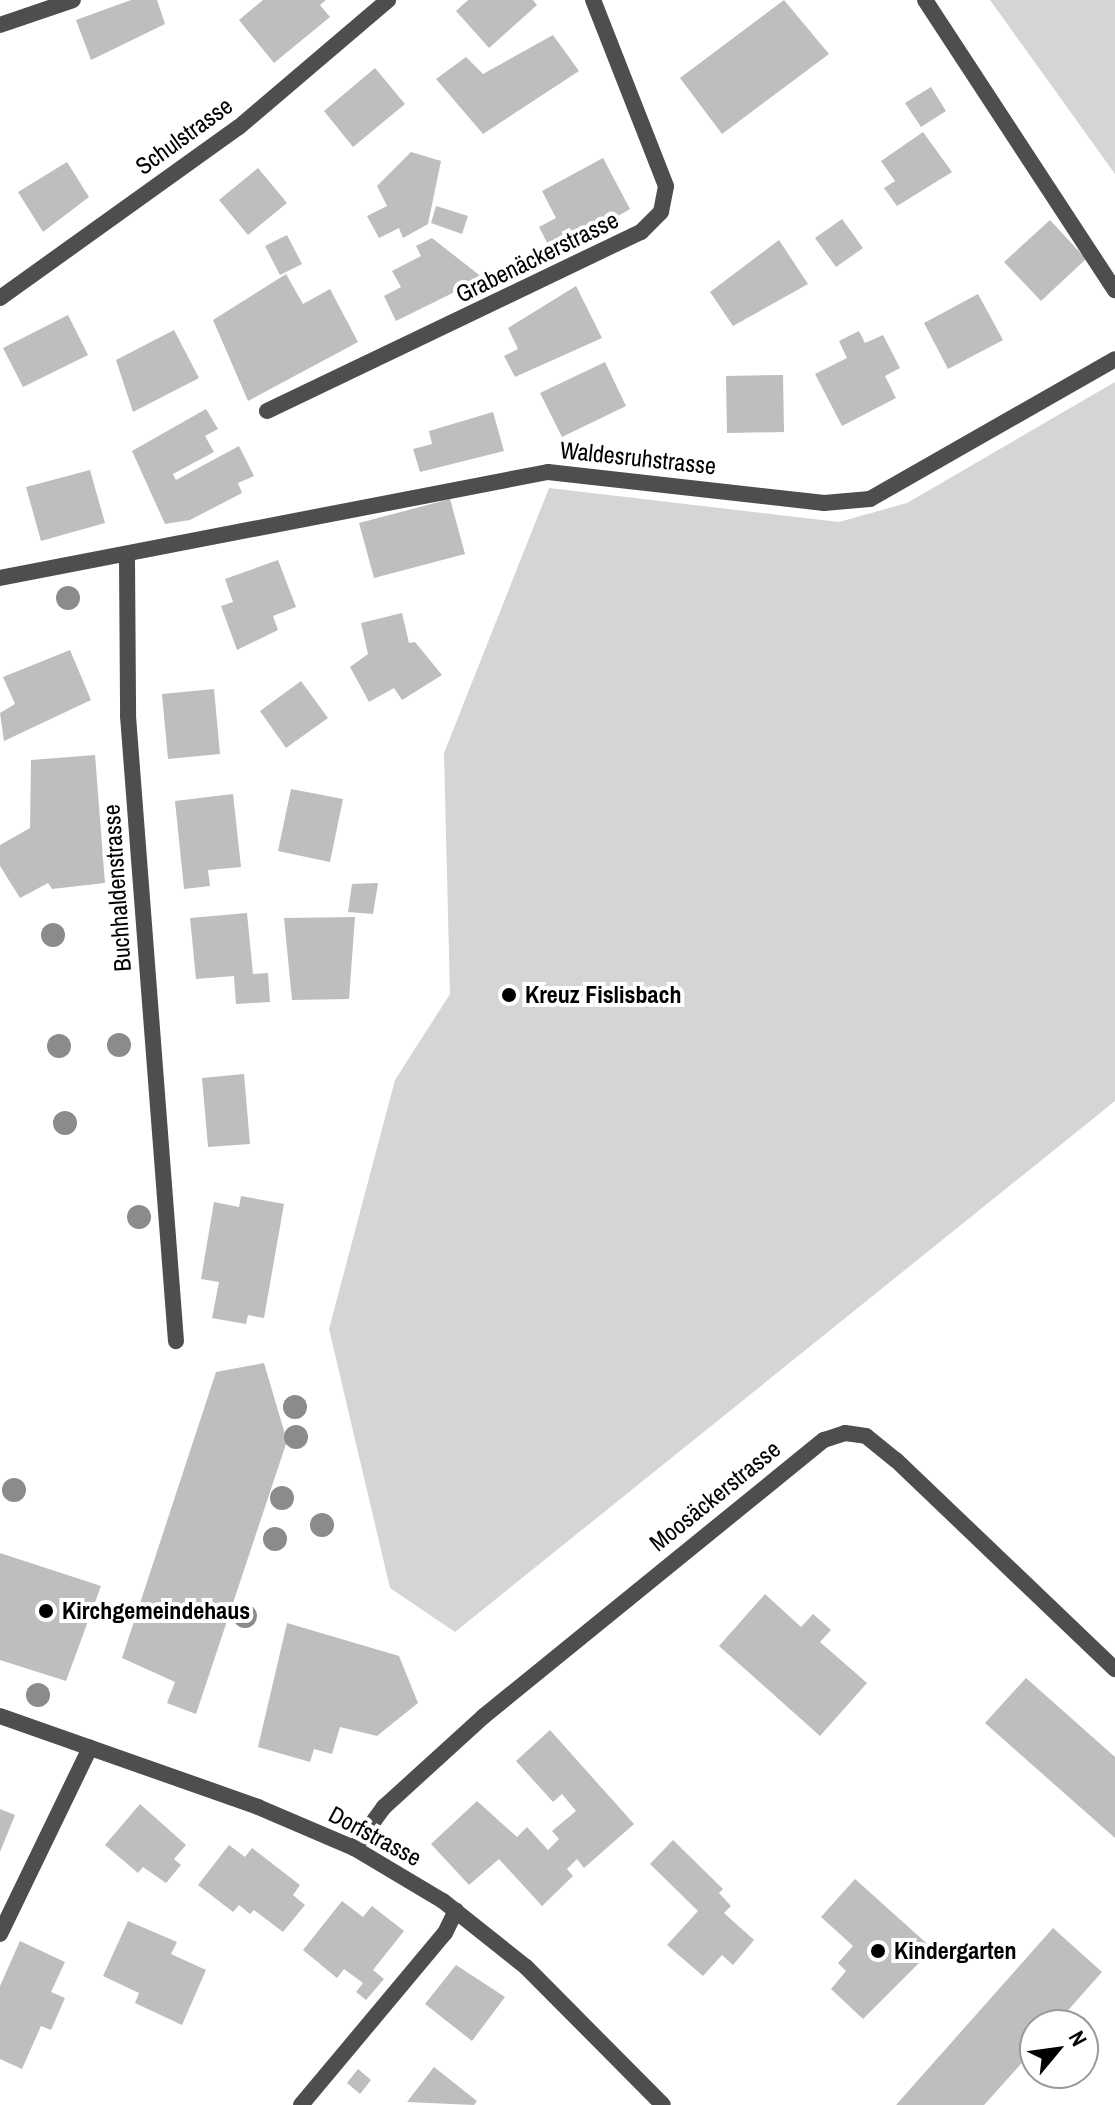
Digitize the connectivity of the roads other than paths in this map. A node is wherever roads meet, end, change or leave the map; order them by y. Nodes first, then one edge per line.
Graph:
1 (73, 0) edge
2 (388, 0) edge
3 (593, 0) edge
4 (925, 0) edge
5 (0, 25) edge
6 (1115, 290) edge
7 (0, 298) edge
8 (1115, 359) edge
9 (267, 411) dead end
10 (127, 559) junction
11 (0, 578) edge
12 (176, 1341) dead end
13 (1115, 1669) edge
14 (0, 1716) edge
15 (90, 1748) junction
16 (354, 1848) junction
17 (456, 1910) junction
18 (0, 1934) edge
19 (301, 2105) edge
20 (663, 2105) edge

1 - 5 street
2 - 7 street, Schulstrasse
3 - 9 street, Grabenäckerstrasse
4 - 6 street
8 - 10 street, Waldesruhstrasse
10 - 11 street
10 - 12 street, Buchhaldenstrasse
13 - 16 street, Moosäckerstrasse
14 - 15 street, Dorfstrasse
15 - 16 street, Dorfstrasse
15 - 18 street
16 - 17 street, Dorfstrasse
17 - 19 street
17 - 20 street, Dorfstrasse

